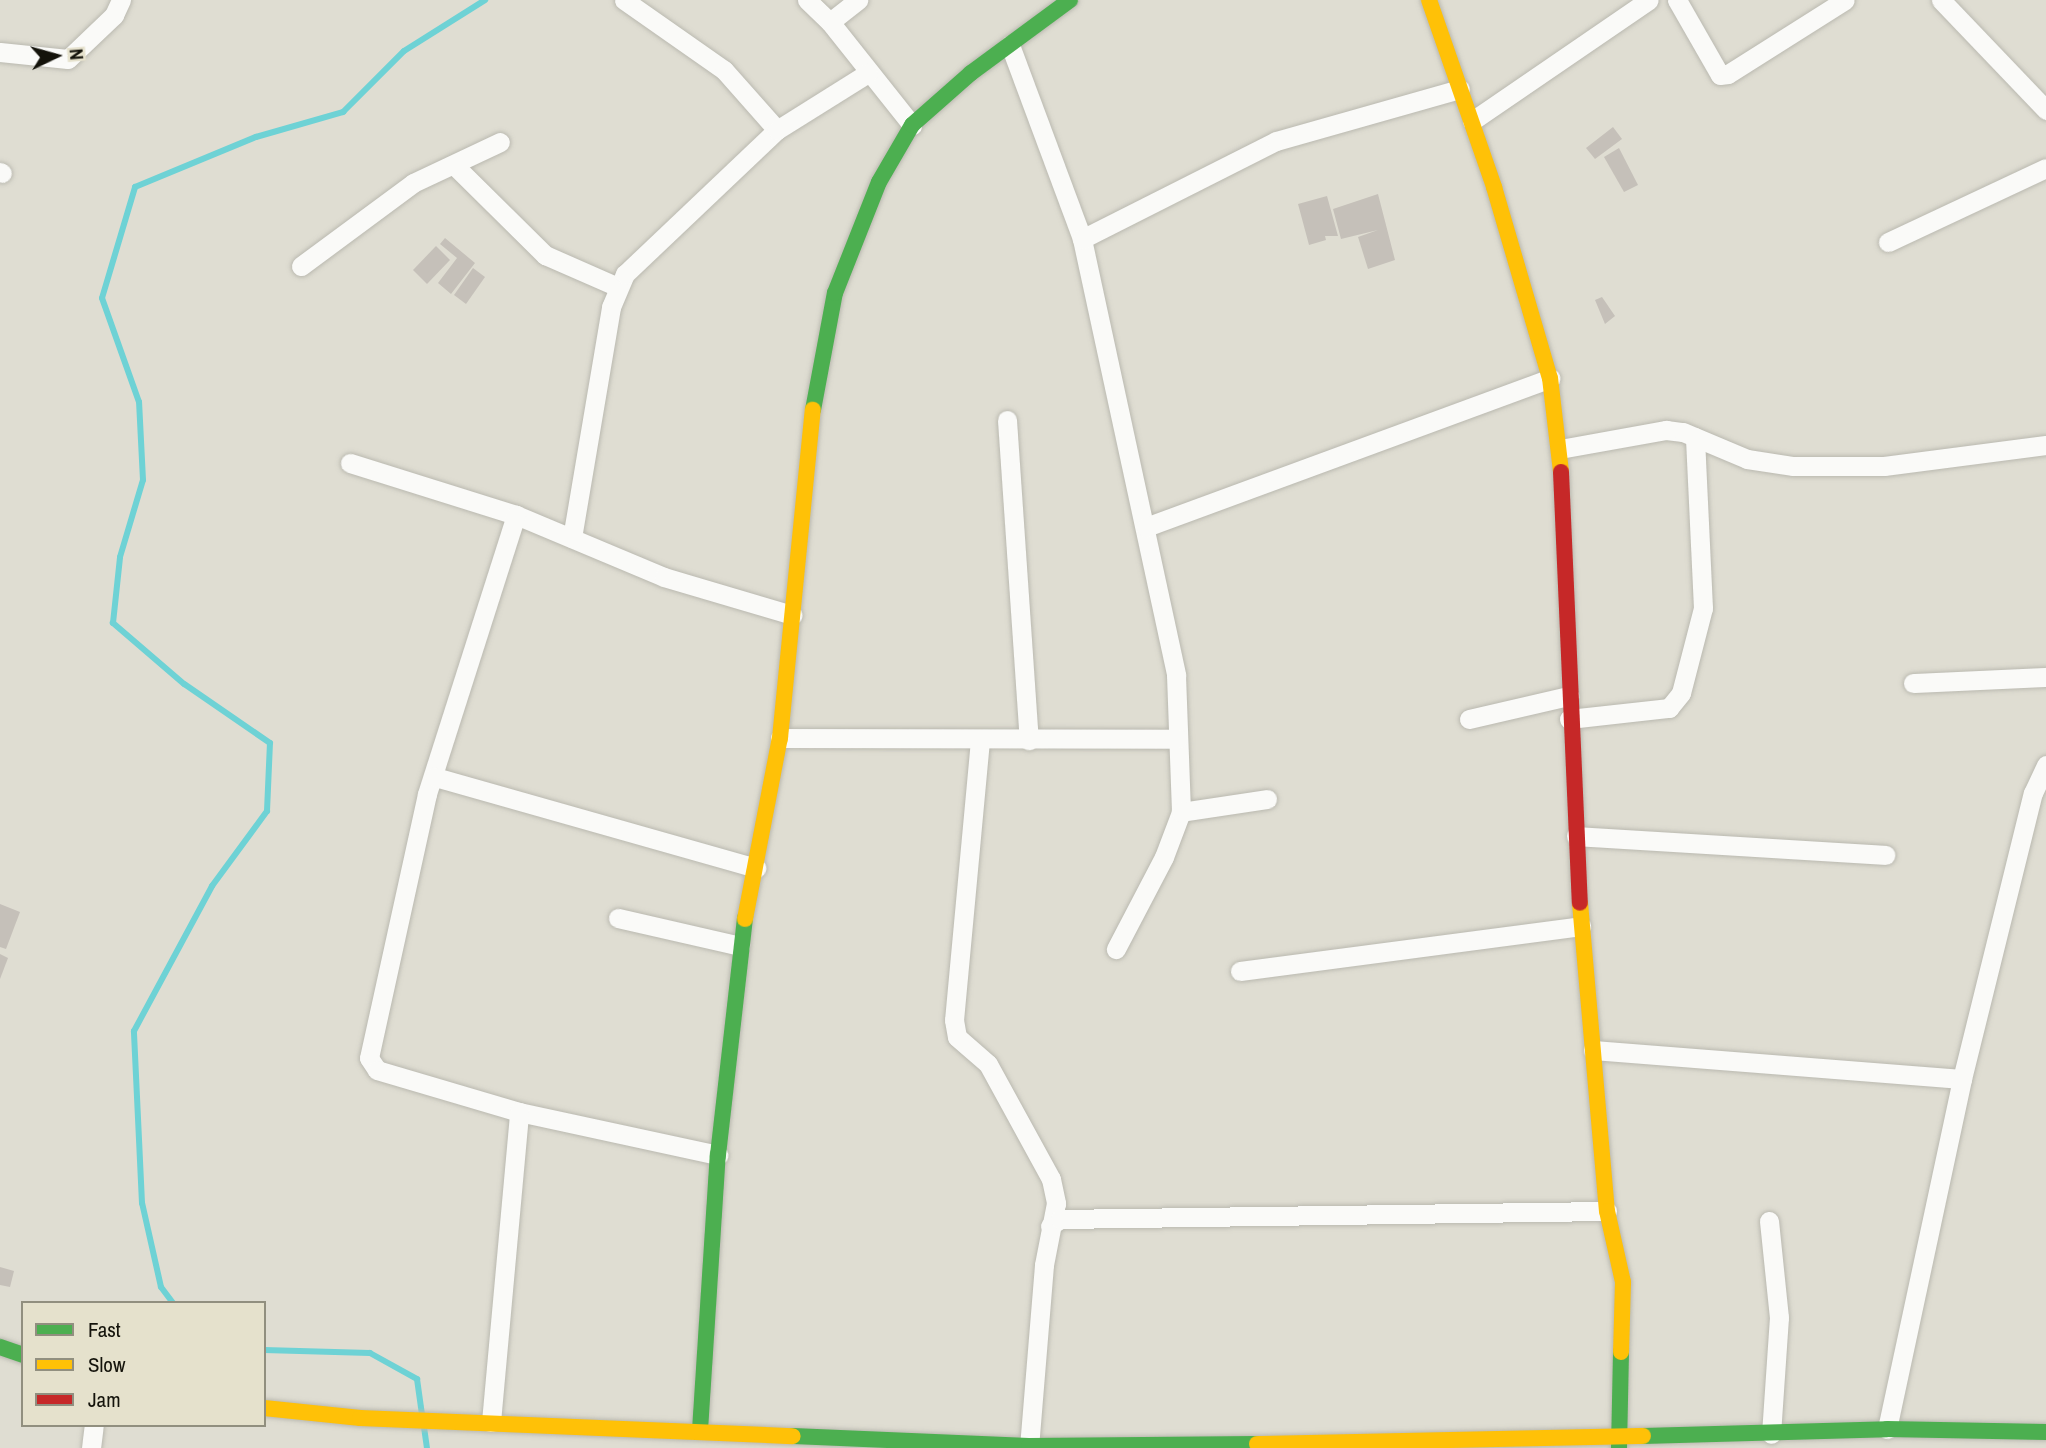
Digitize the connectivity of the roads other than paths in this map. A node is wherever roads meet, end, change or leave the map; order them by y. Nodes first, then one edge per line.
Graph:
1 (121, 0) edge
2 (624, 0) edge
3 (807, 0) edge
4 (858, 0) edge
5 (1070, 0) edge
6 (1429, 0) edge
7 (1649, 0) edge
8 (1677, 0) edge
9 (1845, 0) edge
10 (1941, 0) edge
11 (830, 22) junction
12 (1010, 45) junction
13 (0, 51) edge
14 (868, 73) junction
15 (1460, 89) junction
16 (2043, 100) edge
17 (1472, 121) junction
18 (912, 124) junction
19 (777, 130) junction
20 (500, 142) dead end
21 (454, 166) junction
22 (2046, 168) edge
23 (1083, 239) junction
24 (1888, 242) dead end
25 (301, 265) dead end
26 (618, 287) junction
27 (1550, 378) junction
28 (1007, 420) dead end
29 (1695, 437) junction
30 (2046, 445) edge
31 (1560, 449) junction
32 (349, 463) dead end
33 (516, 515) junction
34 (1146, 527) junction
35 (572, 538) junction
36 (792, 615) junction
37 (2046, 677) edge
38 (1913, 683) dead end
39 (1569, 696) junction
40 (1469, 719) dead end
41 (1569, 719) junction
42 (780, 738) junction
43 (1178, 738) junction
44 (980, 740) junction
45 (1029, 740) junction
46 (2046, 765) edge
47 (435, 777) junction
48 (2040, 794) edge
49 (1267, 799) dead end
50 (1181, 812) junction
51 (1576, 836) junction
52 (1885, 855) dead end
53 (756, 868) junction
54 (618, 918) dead end
55 (1581, 926) junction
56 (740, 946) junction
57 (1116, 949) dead end
58 (1240, 971) dead end
59 (1592, 1050) junction
60 (1962, 1080) junction
61 (519, 1112) junction
62 (718, 1155) junction
63 (1607, 1211) junction
64 (1769, 1221) dead end
65 (1050, 1226) junction
66 (0, 1347) edge
67 (21, 1354) edge
68 (266, 1408) edge
69 (491, 1422) junction
70 (94, 1427) edge
71 (1887, 1429) junction
72 (700, 1430) junction
73 (2046, 1432) edge
74 (1772, 1434) junction
75 (1823, 1440) edge
76 (747, 1441) edge
77 (1619, 1443) edge
78 (1029, 1446) junction
79 (1406, 1446) edge
80 (1191, 1447) edge
81 (91, 1448) edge

1 - 13 street
2 - 19 street
3 - 11 street
4 - 11 street
5 - 12 street
6 - 15 street
7 - 17 street
8 - 9 street
10 - 16 street
11 - 14 street
12 - 18 street
12 - 23 street
14 - 18 street
14 - 19 street
15 - 17 street
15 - 23 street
17 - 27 street
18 - 36 street
19 - 26 street
20 - 21 street
21 - 25 street
21 - 26 street
22 - 24 street
23 - 34 street
26 - 35 street
27 - 31 street
27 - 34 street
28 - 45 street
29 - 30 street
29 - 31 street
29 - 41 street
31 - 39 street
32 - 33 street
33 - 35 street
33 - 47 street
34 - 43 street
35 - 36 street
36 - 42 street
37 - 38 street
39 - 40 street
39 - 41 street
41 - 51 street
42 - 44 street
42 - 53 street
43 - 45 street
43 - 50 street
44 - 45 street
44 - 65 street
46 - 48 street
47 - 53 street
47 - 61 street
48 - 60 street
49 - 50 street
50 - 57 street
51 - 52 street
51 - 55 street
53 - 56 street
54 - 56 street
55 - 58 street
55 - 59 street
56 - 62 street
59 - 60 street
59 - 63 street
60 - 71 street
61 - 62 street
61 - 69 street
62 - 72 street
63 - 65 street
63 - 77 street
64 - 74 street
65 - 78 street
66 - 67 street
68 - 69 street
69 - 72 street
70 - 81 street
71 - 73 street
71 - 75 street
72 - 76 street
74 - 75 street
74 - 77 street
76 - 78 street
77 - 79 street
78 - 80 street
79 - 80 street

